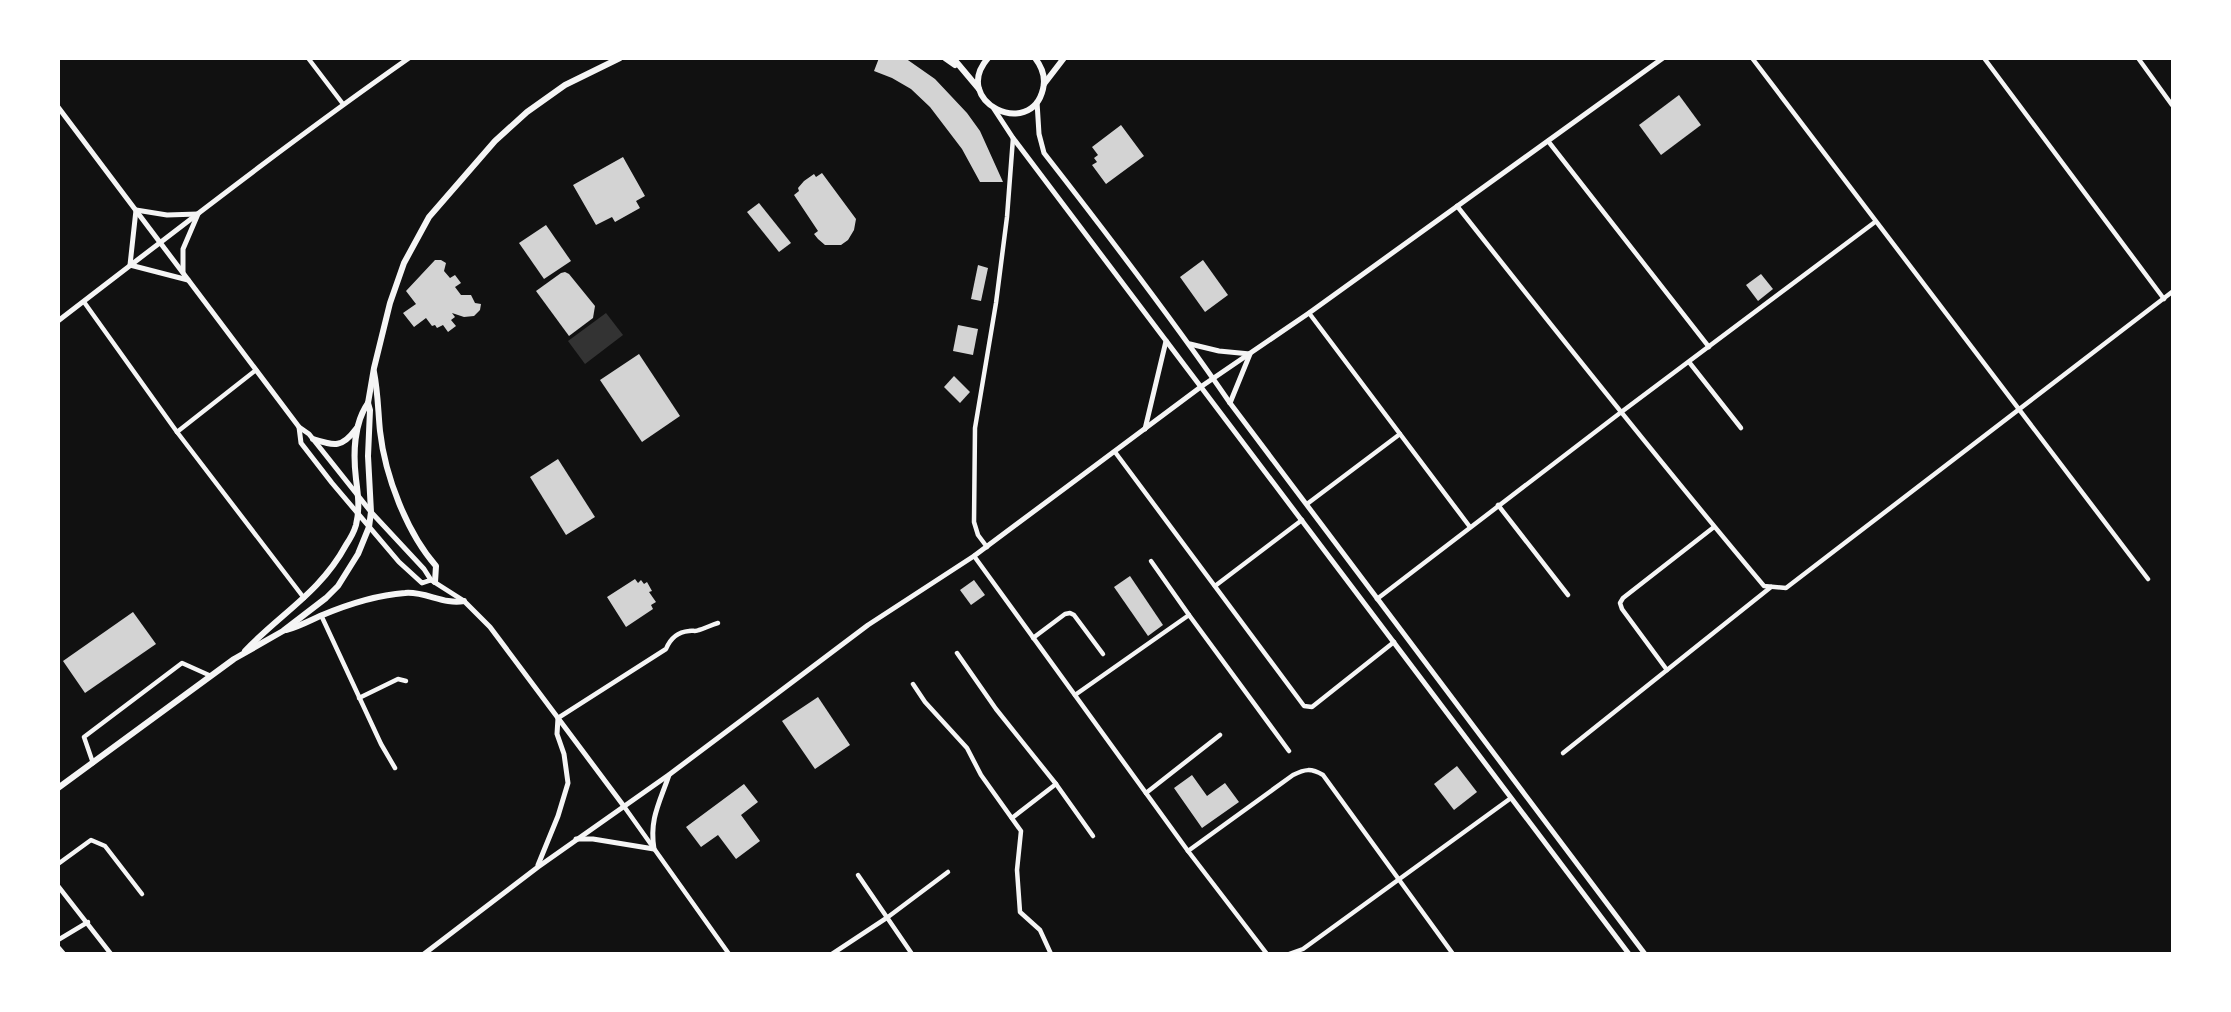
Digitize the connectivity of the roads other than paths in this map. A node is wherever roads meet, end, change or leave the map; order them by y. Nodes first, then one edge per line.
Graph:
1 (308, 58) edge
2 (409, 58) edge
3 (620, 58) edge
4 (945, 58) edge
5 (953, 58) edge
6 (988, 58) edge
7 (1035, 58) edge
8 (1064, 58) edge
9 (1663, 58) edge
10 (1752, 58) edge
11 (1984, 58) edge
12 (2138, 58) edge
13 (961, 68) junction
14 (1044, 85) junction
15 (979, 89) junction
16 (1037, 102) junction
17 (344, 104) junction
18 (2172, 105) edge
19 (994, 109) junction
20 (60, 112) edge
21 (1013, 138) junction
22 (1548, 141) junction
23 (1457, 206) junction
24 (136, 210) junction
25 (198, 214) junction
26 (1875, 222) junction
27 (160, 242) junction
28 (130, 265) junction
29 (183, 274) junction
30 (188, 280) junction
31 (2172, 292) edge
32 (2164, 299) junction
33 (84, 302) junction
34 (1309, 313) junction
35 (58, 321) edge
36 (1166, 341) junction
37 (1189, 343) junction
38 (1708, 346) junction
39 (1250, 354) junction
40 (1689, 362) junction
41 (374, 368) junction
42 (256, 370) junction
43 (1214, 378) junction
44 (1202, 386) junction
45 (368, 403) junction
46 (1230, 403) junction
47 (2019, 408) junction
48 (1620, 413) junction
49 (299, 427) junction
50 (357, 428) junction
51 (1741, 428) dead end
52 (1144, 429) junction
53 (177, 432) junction
54 (1400, 434) junction
55 (313, 439) junction
56 (1115, 452) junction
57 (358, 496) junction
58 (1307, 504) junction
59 (1498, 505) junction
60 (371, 512) junction
61 (358, 515) junction
62 (1302, 520) junction
63 (369, 527) junction
64 (1470, 527) junction
65 (1714, 527) junction
66 (987, 547) junction
67 (974, 556) junction
68 (1151, 561) dead end
69 (1362, 579) junction
70 (2148, 579) dead end
71 (433, 581) junction
72 (1215, 586) junction
73 (1352, 586) junction
74 (1771, 587) junction
75 (1568, 595) dead end
76 (304, 598) junction
77 (1377, 599) junction
78 (464, 601) junction
79 (321, 615) junction
80 (1190, 615) junction
81 (718, 623) dead end
82 (283, 632) junction
83 (1033, 638) junction
84 (1394, 642) junction
85 (957, 653) dead end
86 (242, 654) junction
87 (1103, 654) dead end
88 (1667, 670) junction
89 (212, 676) junction
90 (406, 681) dead end
91 (913, 684) dead end
92 (1076, 695) junction
93 (359, 698) junction
94 (558, 718) junction
95 (1220, 735) dead end
96 (1289, 751) dead end
97 (1563, 753) dead end
98 (93, 763) junction
99 (395, 768) dead end
100 (670, 774) junction
101 (1056, 784) junction
102 (58, 788) edge
103 (1146, 793) junction
104 (1511, 798) junction
105 (623, 805) junction
106 (1012, 818) junction
107 (1093, 836) dead end
108 (576, 840) junction
109 (654, 849) junction
110 (1188, 851) junction
111 (58, 864) edge
112 (538, 867) junction
113 (948, 872) dead end
114 (858, 875) dead end
115 (1398, 880) junction
116 (58, 886) edge
117 (142, 894) dead end
118 (888, 917) junction
119 (88, 922) junction
120 (58, 940) edge
121 (58, 946) edge
122 (1302, 951) edge
123 (64, 954) edge
124 (111, 954) edge
125 (424, 954) edge
126 (729, 954) edge
127 (832, 954) edge
128 (912, 954) edge
129 (1051, 954) edge
130 (1267, 954) edge
131 (1289, 954) edge
132 (1453, 954) edge
133 (1629, 954) edge
134 (1645, 954) edge

1 - 17 street
2 - 17 street
3 - 41 main road
4 - 13 main road
5 - 13 main road
6 - 15 main road
7 - 14 main road
8 - 14 main road
9 - 22 street
10 - 26 street
11 - 32 street
12 - 18 street
13 - 15 main road
14 - 16 main road
15 - 19 main road
16 - 19 main road
16 - 37 street
17 - 25 street
19 - 21 street
20 - 24 street
21 - 36 street
21 - 66 street
22 - 23 street
22 - 38 street
23 - 34 street
23 - 48 street
24 - 25 street
24 - 27 street
24 - 28 street
25 - 27 street
25 - 29 street
26 - 38 street
26 - 47 street
27 - 28 street
27 - 29 street
28 - 30 street
28 - 33 street
29 - 30 street
30 - 42 street
31 - 32 street
32 - 47 street
33 - 35 street
33 - 53 street
34 - 39 street
34 - 54 street
36 - 44 street
36 - 52 street
37 - 39 street
37 - 43 street
38 - 40 street
39 - 43 street
39 - 46 street
40 - 48 street
40 - 51 street
41 - 45 main road
41 - 71 main road
42 - 49 street
42 - 53 street
43 - 44 street
43 - 46 street
44 - 52 street
44 - 62 street
45 - 50 main road
45 - 60 main road
46 - 58 street
47 - 70 street
47 - 74 street
48 - 59 street
48 - 65 street
49 - 55 street
49 - 61 street
50 - 55 main road
50 - 57 main road
52 - 56 street
53 - 76 street
54 - 58 street
54 - 64 street
55 - 57 street
56 - 66 street
56 - 72 street
57 - 60 street
57 - 61 main road
58 - 69 street
59 - 64 street
59 - 75 street
60 - 63 main road
60 - 71 street
61 - 63 street
61 - 76 main road
62 - 72 street
62 - 73 street
63 - 71 street
63 - 82 main road
64 - 77 street
65 - 74 street
65 - 88 street
66 - 67 street
67 - 83 street
67 - 100 street
68 - 80 street
69 - 73 street
69 - 77 street
71 - 78 street
72 - 84 street
73 - 84 street
74 - 88 street
76 - 86 main road
77 - 134 street
78 - 79 main road
78 - 94 street
79 - 82 main road
79 - 93 street
80 - 92 street
80 - 96 street
81 - 94 street
82 - 86 main road
83 - 87 street
83 - 92 street
84 - 104 street
85 - 101 street
86 - 89 main road
88 - 97 street
89 - 98 main road
89 - 98 street
90 - 93 street
91 - 106 street
92 - 103 street
93 - 99 street
94 - 105 street
94 - 112 street
95 - 103 street
98 - 102 main road
100 - 105 street
100 - 109 street
101 - 106 street
101 - 107 street
103 - 110 street
104 - 115 street
104 - 133 street
105 - 108 street
105 - 109 street
106 - 129 street
108 - 109 street
108 - 112 street
109 - 126 street
110 - 115 street
110 - 130 street
111 - 117 street
112 - 125 street
113 - 118 street
114 - 118 street
115 - 122 street
115 - 132 street
116 - 119 street
118 - 127 street
118 - 128 street
119 - 120 street
119 - 124 street
121 - 123 street
122 - 131 street

